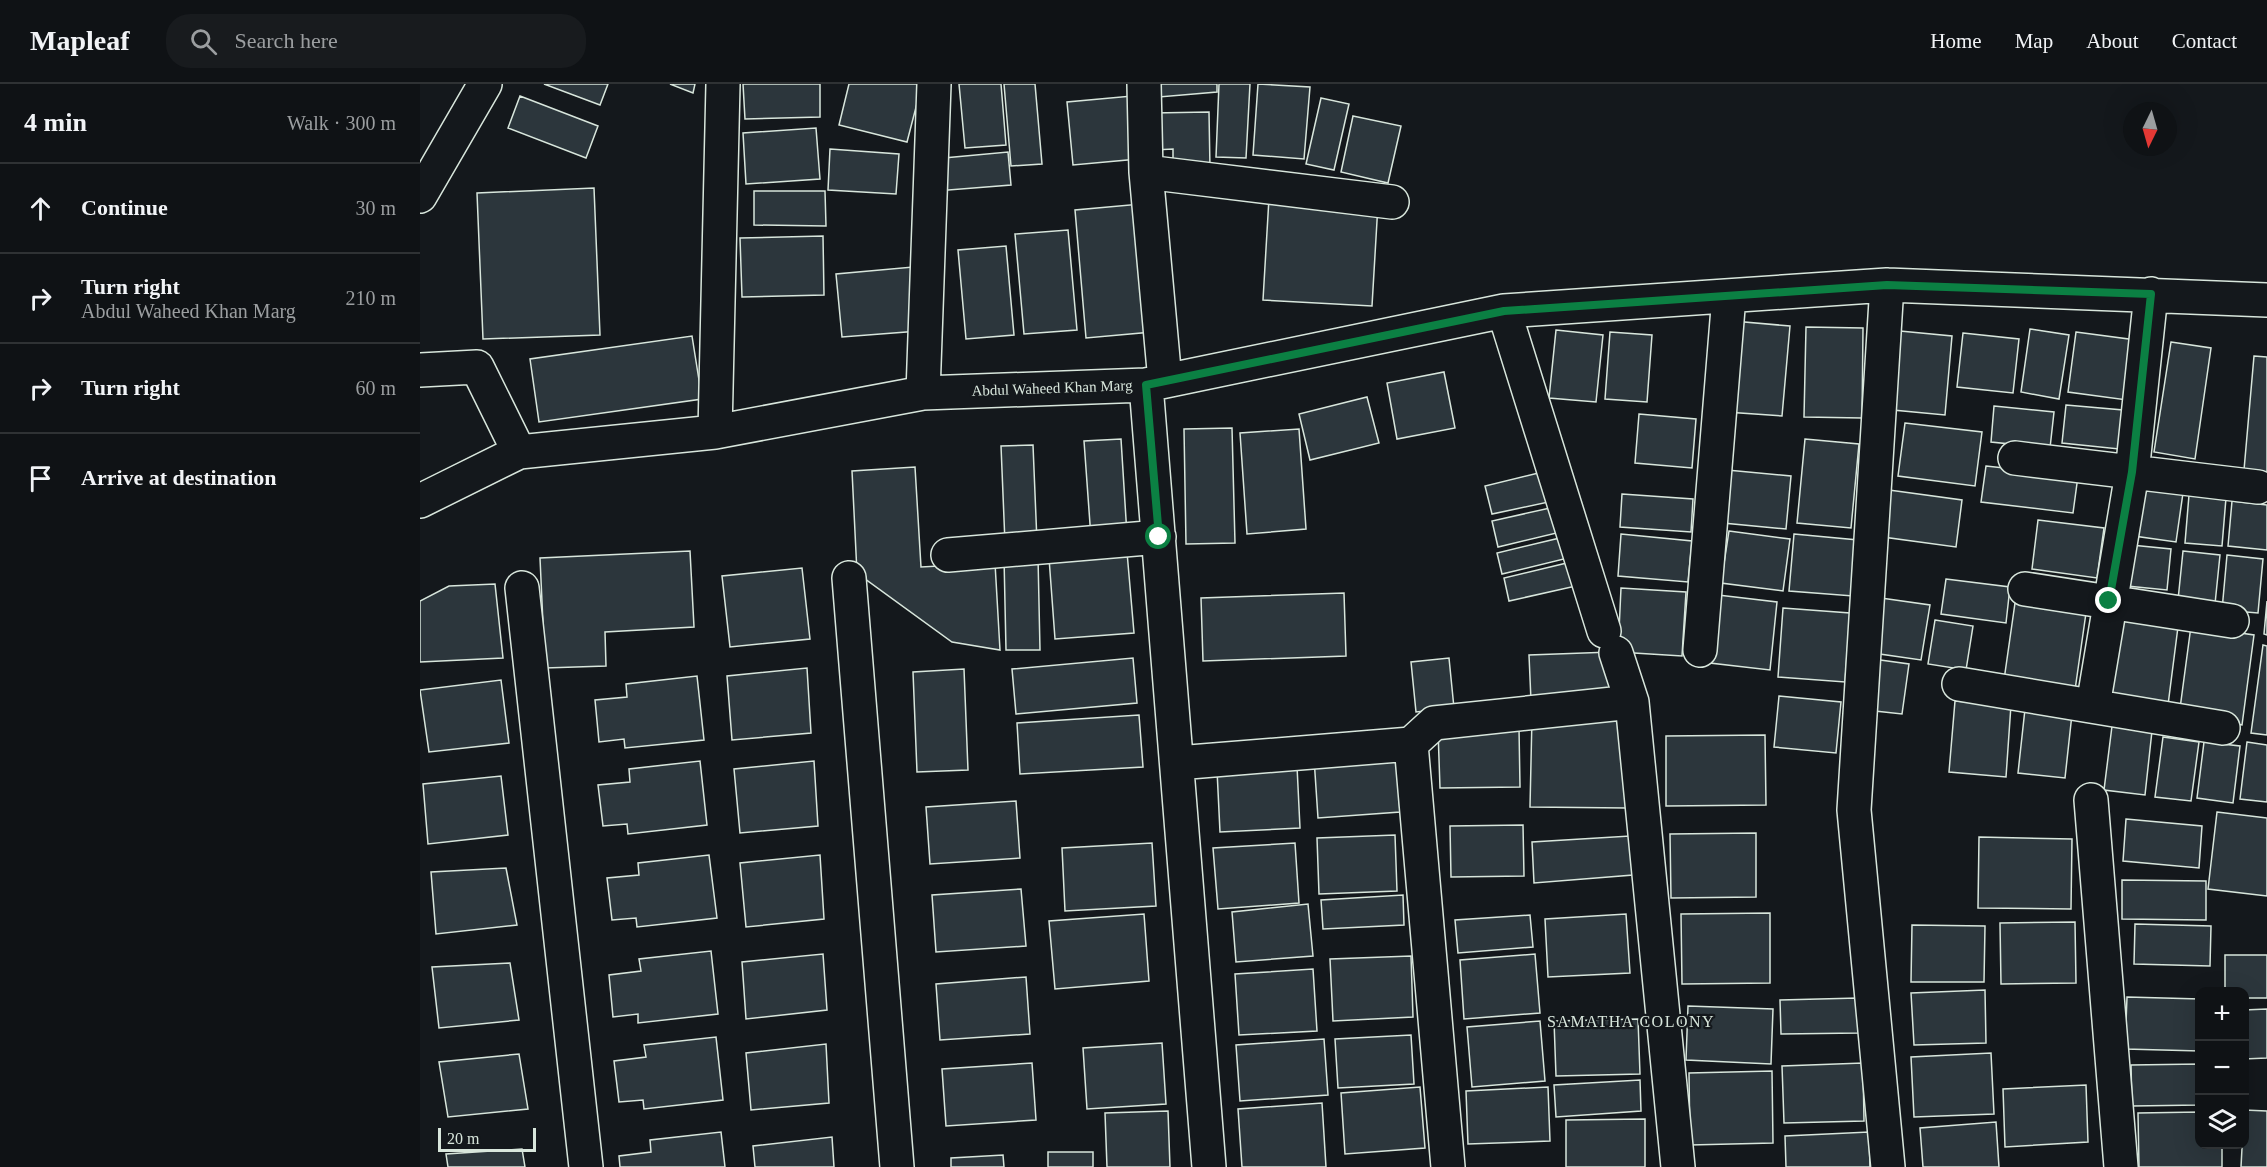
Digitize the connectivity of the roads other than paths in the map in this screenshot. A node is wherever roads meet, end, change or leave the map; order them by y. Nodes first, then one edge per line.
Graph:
1 (485, 84) edge
2 (723, 84) edge
3 (934, 84) edge
4 (1144, 84) edge
5 (1146, 172) junction
6 (420, 196) edge
7 (1392, 202) dead end
8 (1887, 285) junction
9 (2151, 294) junction
10 (1729, 296) junction
11 (2267, 300) edge
12 (1504, 311) junction
13 (420, 370) edge
14 (1156, 383) junction
15 (923, 393) junction
16 (715, 432) junction
17 (519, 452) junction
18 (2015, 458) dead end
19 (2132, 472) junction
20 (2258, 487) dead end
21 (420, 501) edge
22 (1159, 537) junction
23 (948, 555) dead end
24 (849, 578) dead end
25 (522, 588) dead end
26 (2025, 589) dead end
27 (2109, 601) junction
28 (2232, 621) dead end
29 (1700, 650) dead end
30 (1959, 684) dead end
31 (1632, 702) junction
32 (2093, 706) junction
33 (2223, 728) dead end
34 (1411, 744) junction
35 (1177, 763) junction
36 (2091, 800) dead end
37 (586, 1167) edge
38 (897, 1167) edge
39 (1209, 1167) edge
40 (1448, 1167) edge
41 (1678, 1167) edge
42 (1888, 1167) edge
43 (2121, 1167) edge

1 - 6 street
2 - 16 street
3 - 15 street
4 - 5 street
5 - 7 street
5 - 14 street
8 - 9 street, Abdul Waheed Khan Marg
8 - 10 street, Abdul Waheed Khan Marg
8 - 42 street
9 - 11 street, Abdul Waheed Khan Marg
9 - 19 street
10 - 12 street, Abdul Waheed Khan Marg
10 - 29 street
12 - 14 street, Abdul Waheed Khan Marg
12 - 31 street
13 - 17 street
14 - 15 street, Abdul Waheed Khan Marg
14 - 22 street
15 - 16 street, Abdul Waheed Khan Marg
16 - 17 street, Abdul Waheed Khan Marg
17 - 21 street, Abdul Waheed Khan Marg
18 - 19 street
19 - 20 street
19 - 27 street
22 - 23 street
22 - 35 street
24 - 38 street
25 - 37 street
26 - 27 street
27 - 28 street
27 - 32 street
30 - 32 street
31 - 34 street
31 - 41 street
32 - 33 street
34 - 35 street
34 - 40 street
35 - 39 street
36 - 43 street

